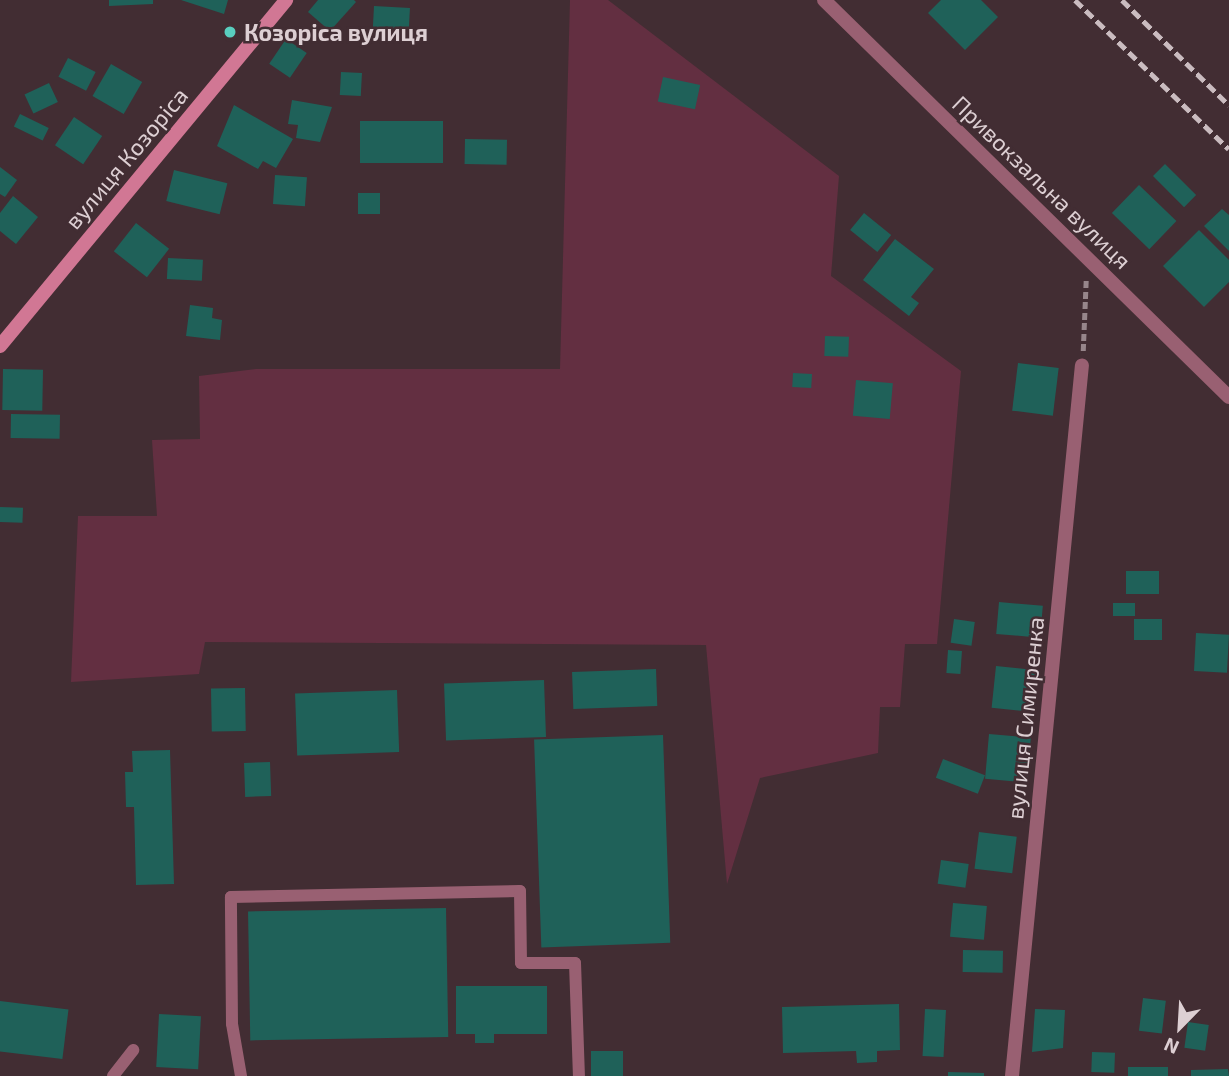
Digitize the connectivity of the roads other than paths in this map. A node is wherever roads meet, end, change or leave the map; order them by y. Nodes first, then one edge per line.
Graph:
1 (286, 0) edge
2 (824, 0) edge
3 (0, 346) edge
4 (1082, 365) road end
5 (1229, 397) edge
6 (133, 1050) dead end
7 (113, 1076) edge
8 (241, 1076) edge
9 (579, 1076) edge
10 (1012, 1076) edge

1 - 3 main road, вулиця Козоріса
2 - 5 street, Привокзальна вулиця
4 - 10 street, вулиця Симиренка
6 - 7 lane
8 - 9 lane

